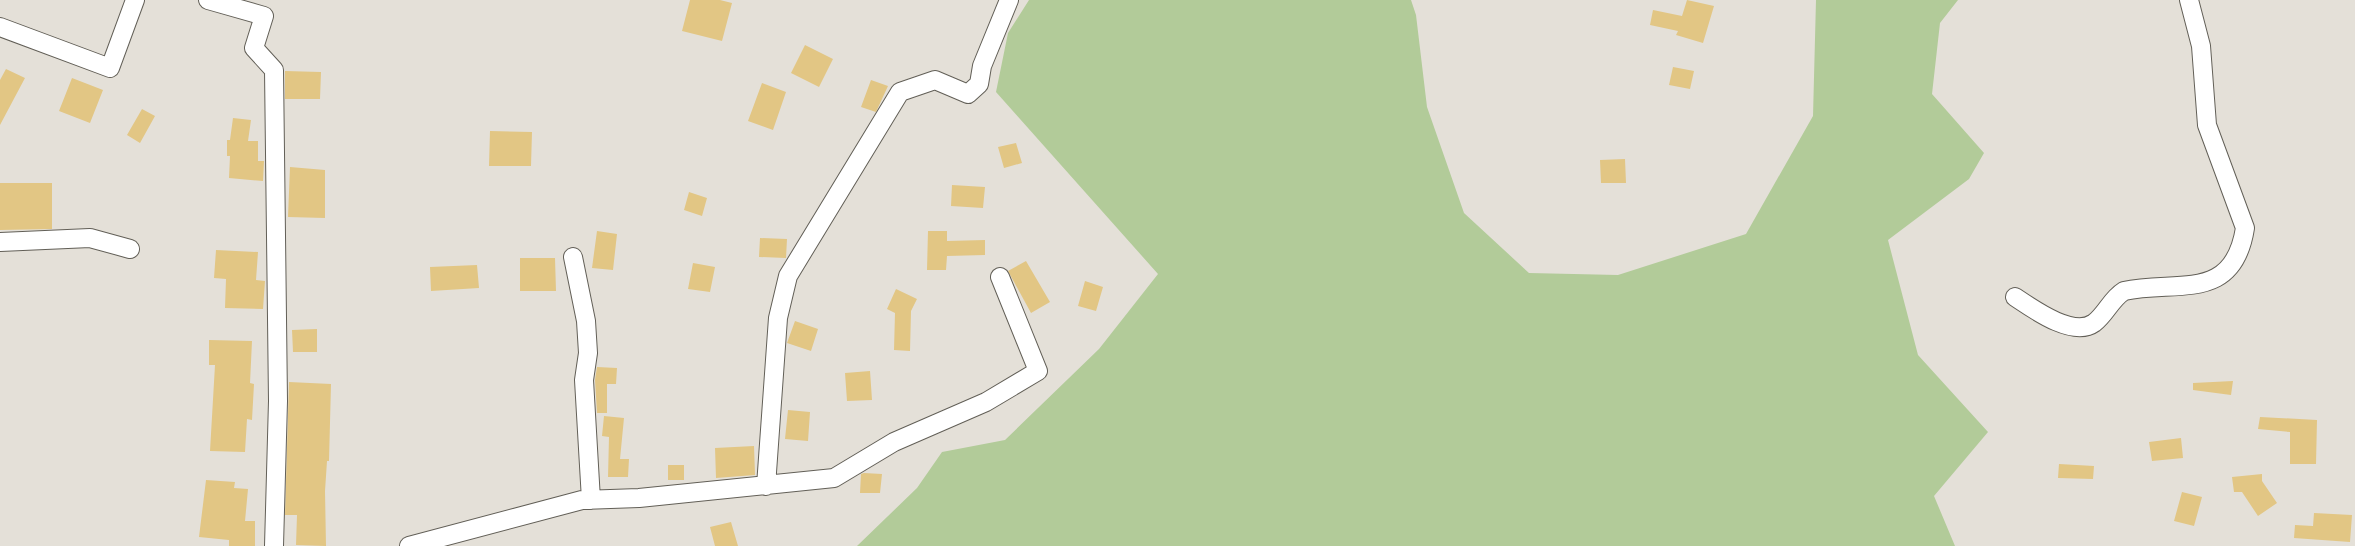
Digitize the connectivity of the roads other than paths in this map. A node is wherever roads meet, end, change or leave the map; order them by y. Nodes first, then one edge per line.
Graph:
1 (135, 0) edge
2 (208, 0) edge
3 (1009, 0) edge
4 (2189, 0) edge
5 (0, 27) edge
6 (0, 242) edge
7 (130, 249) dead end
8 (573, 257) dead end
9 (1000, 277) dead end
10 (2015, 298) dead end
11 (766, 486) junction
12 (591, 500) junction
13 (274, 546) edge
14 (409, 546) edge

1 - 5 street
2 - 13 street
3 - 11 street
4 - 10 street
6 - 7 street
8 - 12 street
9 - 11 street
11 - 12 street
12 - 14 street

